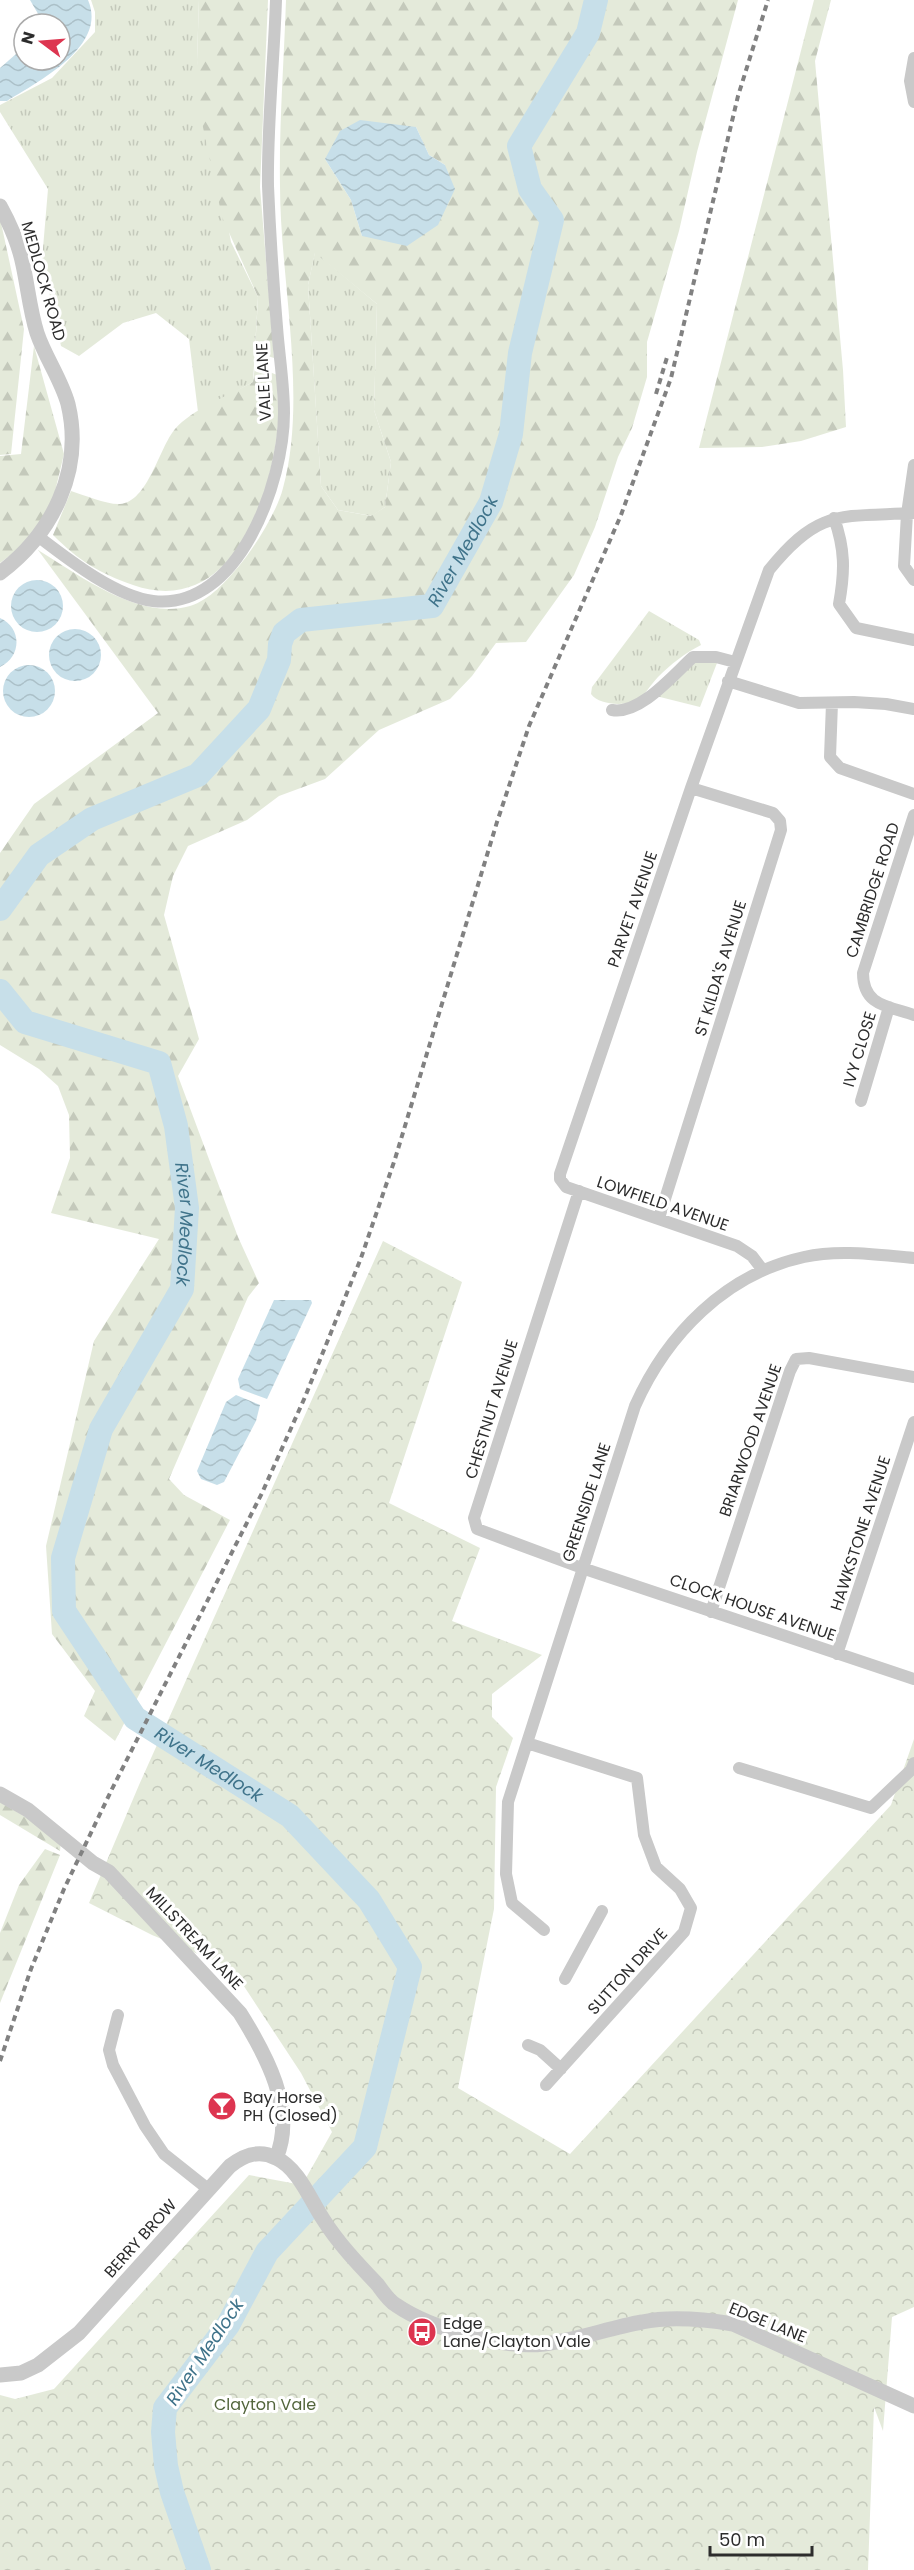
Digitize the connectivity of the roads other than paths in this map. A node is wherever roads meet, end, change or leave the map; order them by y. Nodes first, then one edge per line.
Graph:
1 (276, 0) edge
2 (914, 58) edge
3 (914, 102) edge
4 (0, 206) edge
5 (914, 465) edge
6 (910, 513) edge
7 (834, 518) junction
8 (39, 537) junction
9 (0, 573) edge
10 (914, 580) edge
11 (914, 639) edge
12 (735, 662) junction
13 (728, 681) junction
14 (832, 703) junction
15 (914, 709) edge
16 (612, 710) dead end
17 (691, 788) junction
18 (914, 794) edge
19 (914, 815) edge
20 (889, 1007) junction
21 (914, 1015) edge
22 (861, 1101) dead end
23 (562, 1167) joint
24 (579, 1191) junction
25 (659, 1218) junction
26 (914, 1258) edge
27 (762, 1269) junction
28 (914, 1377) edge
29 (914, 1422) edge
30 (582, 1568) junction
31 (711, 1612) junction
32 (837, 1654) junction
33 (914, 1679) edge
34 (527, 1743) junction
35 (914, 1763) edge
36 (739, 1768) dead end
37 (0, 1794) edge
38 (602, 1911) dead end
39 (544, 1930) dead end
40 (565, 1979) dead end
41 (118, 2015) dead end
42 (528, 2045) dead end
43 (561, 2069) junction
44 (546, 2085) dead end
45 (276, 2158) junction
46 (208, 2189) junction
47 (0, 2375) edge
48 (914, 2406) edge

1 - 8 street, VALE LANE
2 - 3 street
4 - 8 street, MEDLOCK ROAD
5 - 6 street
6 - 7 street
6 - 10 street
7 - 11 street
7 - 12 street, PARVET AVENUE
8 - 9 street, MEDLOCK ROAD
12 - 13 street, PARVET AVENUE
12 - 16 street
13 - 14 street
13 - 17 street, PARVET AVENUE
14 - 15 street
14 - 18 street
17 - 23 street, PARVET AVENUE
17 - 25 street, ST KILDA'S AVENUE
19 - 20 street, CAMBRIDGE ROAD
20 - 21 street, CAMBRIDGE ROAD
20 - 22 street, IVY CLOSE
23 - 24 street, LOWFIELD AVENUE
24 - 25 street, LOWFIELD AVENUE
24 - 30 street, CHESTNUT AVENUE
25 - 27 street, LOWFIELD AVENUE
26 - 27 street, GREENSIDE LANE
27 - 30 street, GREENSIDE LANE
28 - 31 street, BRIARWOOD AVENUE
29 - 32 street, HAWKSTONE AVENUE
30 - 31 street, CLOCK HOUSE AVENUE
30 - 34 street, GREENSIDE LANE
31 - 32 street, CLOCK HOUSE AVENUE
32 - 33 street, CLOCK HOUSE AVENUE
34 - 39 street, GREENSIDE LANE
34 - 43 street, SUTTON DRIVE
35 - 36 street
37 - 45 street, MILLSTREAM LANE
38 - 40 street
41 - 46 street
42 - 43 street
43 - 44 street, SUTTON DRIVE
45 - 46 street, BERRY BROW
45 - 48 street, EDGE LANE
46 - 47 street, BERRY BROW

